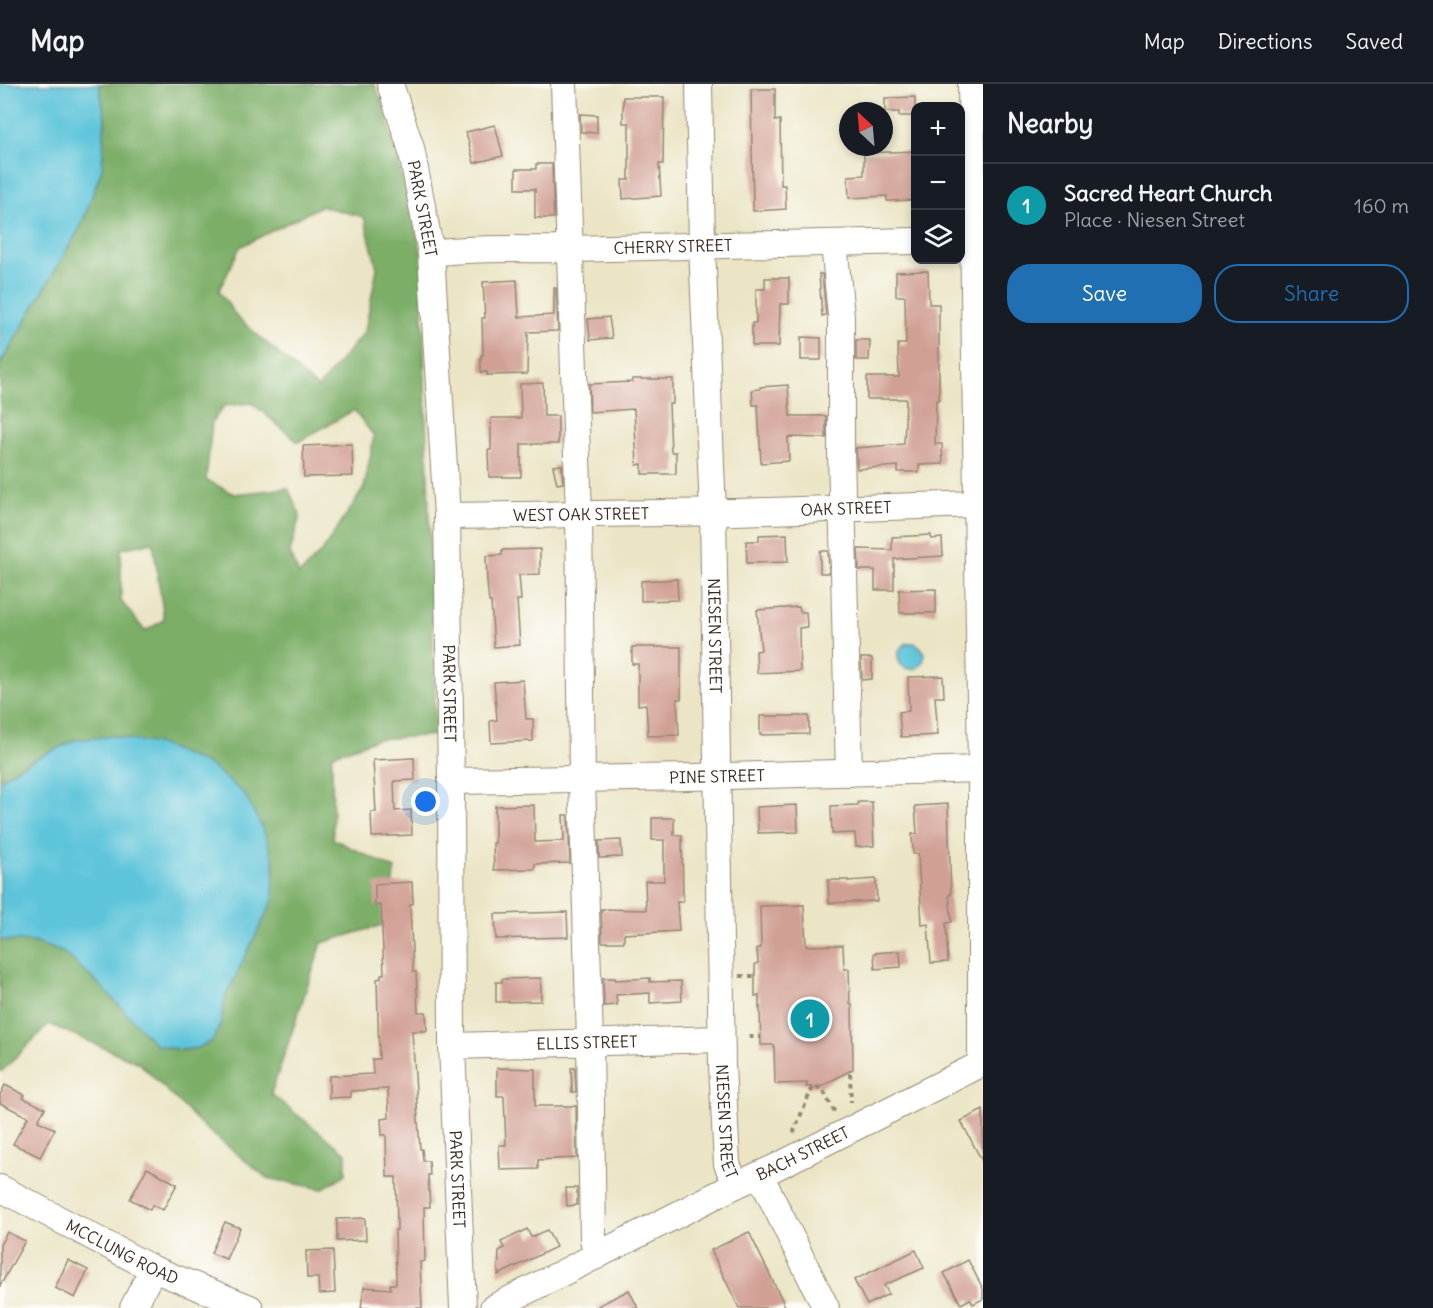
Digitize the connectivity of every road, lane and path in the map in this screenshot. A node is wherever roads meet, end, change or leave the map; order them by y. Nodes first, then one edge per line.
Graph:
1 (390, 84) edge
2 (564, 84) edge
3 (699, 84) edge
4 (971, 84) edge
5 (972, 240) edge
6 (911, 241) edge
7 (834, 243) junction
8 (702, 245) junction
9 (569, 249) junction
10 (431, 253) junction
11 (977, 504) junction
12 (843, 508) junction
13 (713, 512) junction
14 (579, 514) junction
15 (447, 516) junction
16 (982, 769) edge
17 (849, 773) junction
18 (718, 776) junction
19 (582, 779) junction
20 (451, 781) junction
21 (749, 1037) dead end
22 (761, 1037) dead end
23 (722, 1039) junction
24 (590, 1042) junction
25 (452, 1046) junction
26 (982, 1064) edge
27 (850, 1073) dead end
28 (814, 1086) dead end
29 (851, 1102) dead end
30 (844, 1133) junction
31 (760, 1175) junction
32 (736, 1185) junction
33 (0, 1188) edge
34 (597, 1256) junction
35 (153, 1269) junction
36 (133, 1308) edge
37 (249, 1308) edge
38 (463, 1308) edge
39 (493, 1308) edge
40 (826, 1308) edge

1 - 10 street, PARK STREET
2 - 9 street
3 - 8 street, NIESEN STREET
4 - 5 street
5 - 11 street
6 - 7 street, CHERRY STREET
7 - 8 street, CHERRY STREET
7 - 12 street
8 - 9 street, CHERRY STREET
8 - 13 street, NIESEN STREET
9 - 10 street, CHERRY STREET
9 - 14 street
10 - 15 street, PARK STREET
11 - 12 street, OAK STREET
11 - 16 street
12 - 13 street, OAK STREET
12 - 17 street
13 - 14 street, WEST OAK STREET
13 - 18 street, NIESEN STREET
14 - 15 street, WEST OAK STREET
14 - 19 street
15 - 20 street, PARK STREET
16 - 17 street, PINE STREET
16 - 26 street
17 - 18 street, PINE STREET
18 - 19 street, PINE STREET
18 - 23 street, NIESEN STREET
19 - 20 street, PINE STREET
19 - 24 street
20 - 25 street, PARK STREET
21 - 22 path
23 - 24 street, ELLIS STREET
23 - 32 street, NIESEN STREET
24 - 25 street, ELLIS STREET
24 - 34 street
25 - 38 street, PARK STREET
26 - 30 street, BACH STREET
27 - 29 path
28 - 30 path
30 - 31 street, BACH STREET
31 - 32 street, BACH STREET
31 - 40 street
32 - 34 street, BACH STREET
33 - 35 street, MCCLUNG ROAD
34 - 39 street, BACH STREET
35 - 36 street
35 - 37 street, MCCLUNG ROAD

